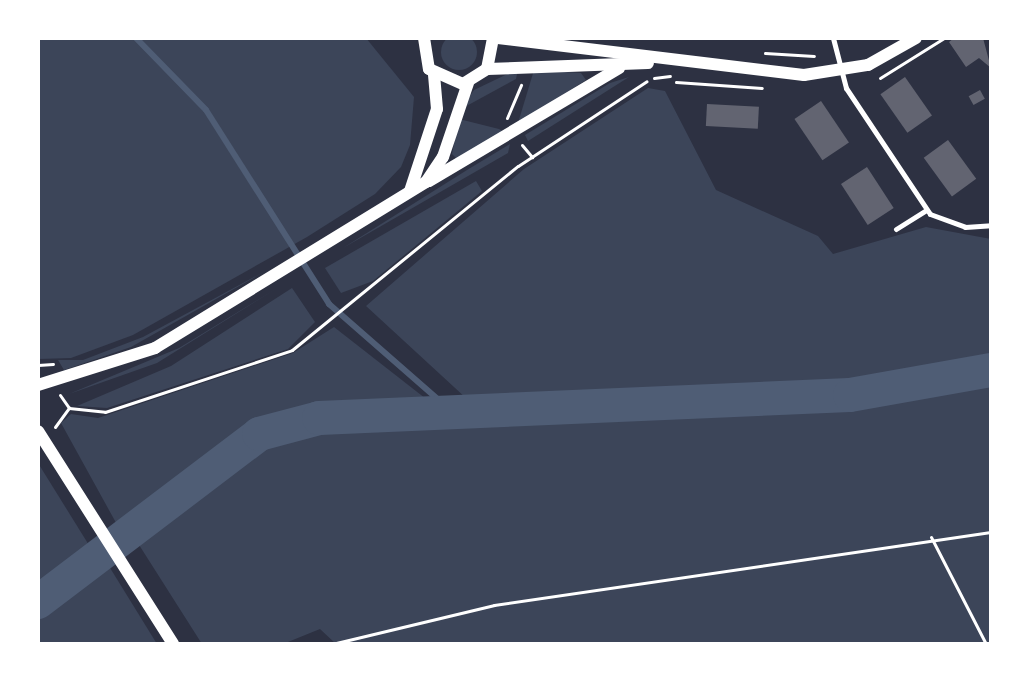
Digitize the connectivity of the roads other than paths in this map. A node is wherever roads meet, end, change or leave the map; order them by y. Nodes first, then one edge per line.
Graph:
1 (424, 38) edge
2 (496, 38) edge
3 (564, 38) edge
4 (833, 38) edge
5 (916, 38) edge
6 (596, 50) junction
7 (655, 62) junction
8 (619, 68) junction
9 (487, 69) junction
10 (842, 72) junction
11 (434, 74) junction
12 (468, 83) junction
13 (426, 182) junction
14 (410, 191) junction
15 (927, 210) junction
16 (991, 225) edge
17 (896, 229) dead end
18 (38, 385) edge
19 (38, 431) edge
20 (173, 644) edge

1 - 11 street
2 - 6 street
2 - 9 street
3 - 6 street
4 - 10 lane
5 - 10 street
6 - 7 street
7 - 8 street
7 - 10 street
8 - 9 street
8 - 13 street
9 - 12 street
10 - 15 lane
11 - 12 street
11 - 14 street
12 - 13 street
13 - 14 street
14 - 18 street
15 - 16 lane
15 - 17 lane
19 - 20 street

